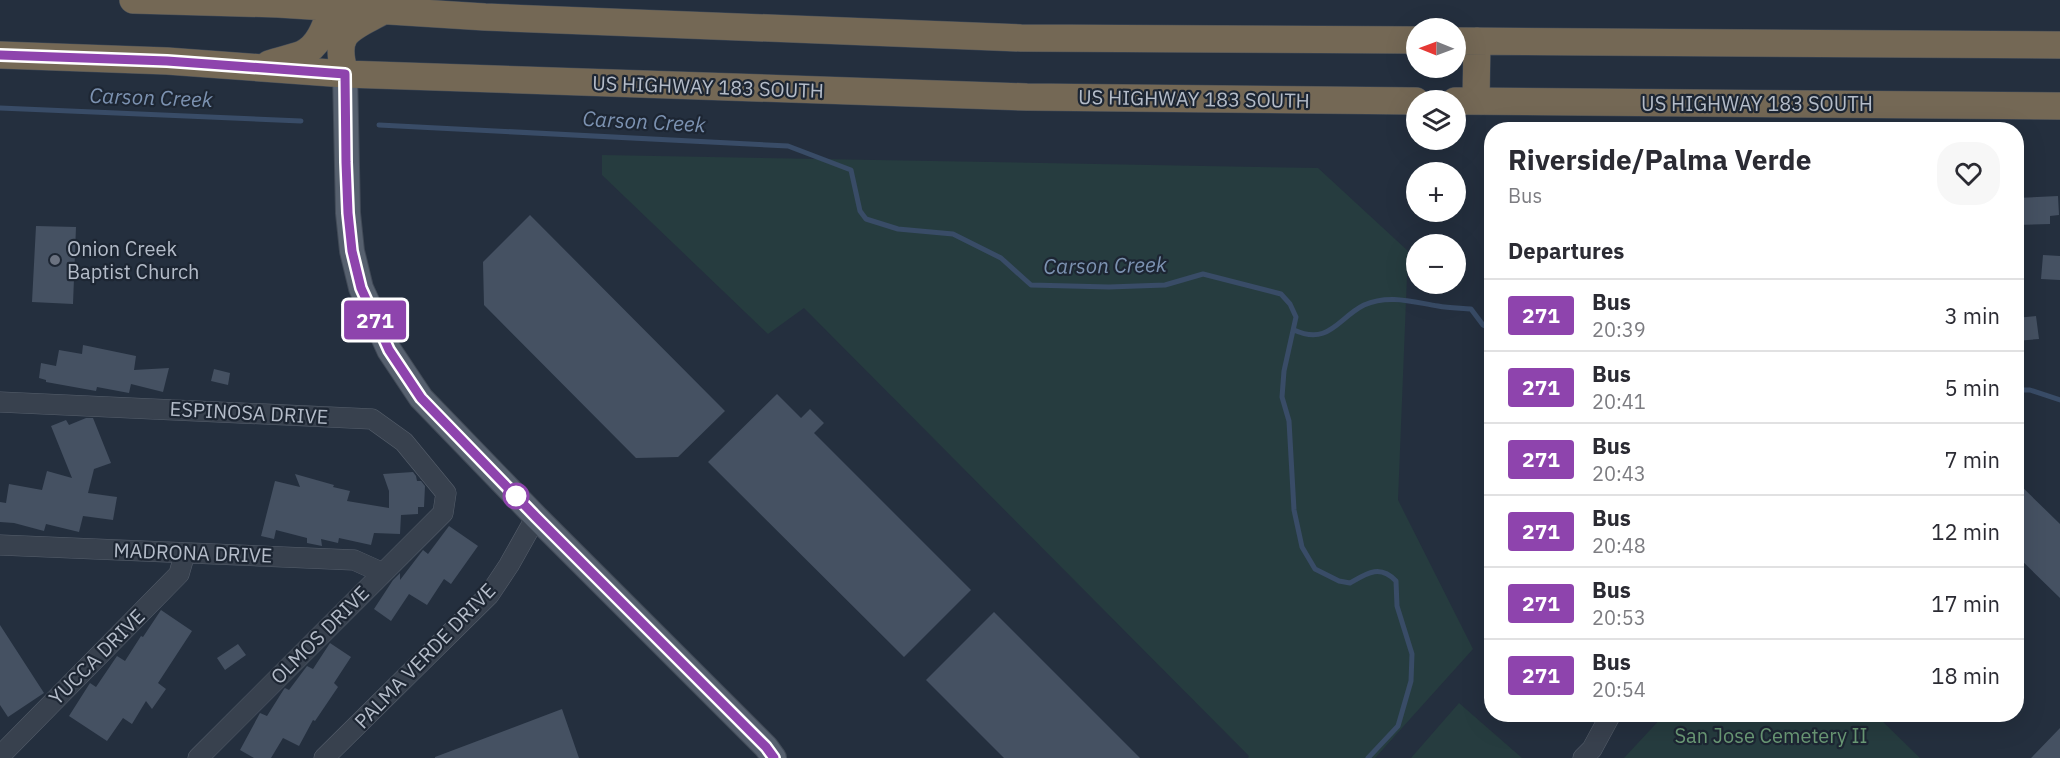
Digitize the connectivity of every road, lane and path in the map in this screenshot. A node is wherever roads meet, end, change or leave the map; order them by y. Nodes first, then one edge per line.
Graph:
1 (133, 0) edge
2 (332, 3) edge
3 (385, 10) junction
4 (1406, 40) edge
5 (1466, 41) edge
6 (2060, 45) edge
7 (0, 55) edge
8 (258, 68) junction
9 (345, 74) junction
10 (1406, 101) edge
11 (1466, 101) edge
12 (2060, 106) edge
13 (0, 402) edge
14 (443, 513) joint
15 (536, 517) junction
16 (0, 545) edge
17 (185, 553) junction
18 (383, 573) junction
19 (1607, 722) edge
20 (0, 756) edge
21 (198, 758) edge
22 (324, 758) edge
23 (774, 758) edge
24 (1583, 758) edge

1 - 2 highway
2 - 3 highway
2 - 8 highway
3 - 4 highway
3 - 9 highway
5 - 6 highway
7 - 8 highway, US HIGHWAY 183 SOUTH
8 - 9 highway, US HIGHWAY 183 SOUTH
9 - 10 highway, US HIGHWAY 183 SOUTH
9 - 15 main road
11 - 12 highway, US HIGHWAY 183 SOUTH
13 - 14 street, ESPINOSA DRIVE
14 - 18 street, OLMOS DRIVE
15 - 22 street, PALMA VERDE DRIVE
15 - 23 main road
16 - 17 street, MADRONA DRIVE
17 - 18 street, MADRONA DRIVE
17 - 20 street, YUCCA DRIVE
18 - 21 street, OLMOS DRIVE
19 - 24 street

